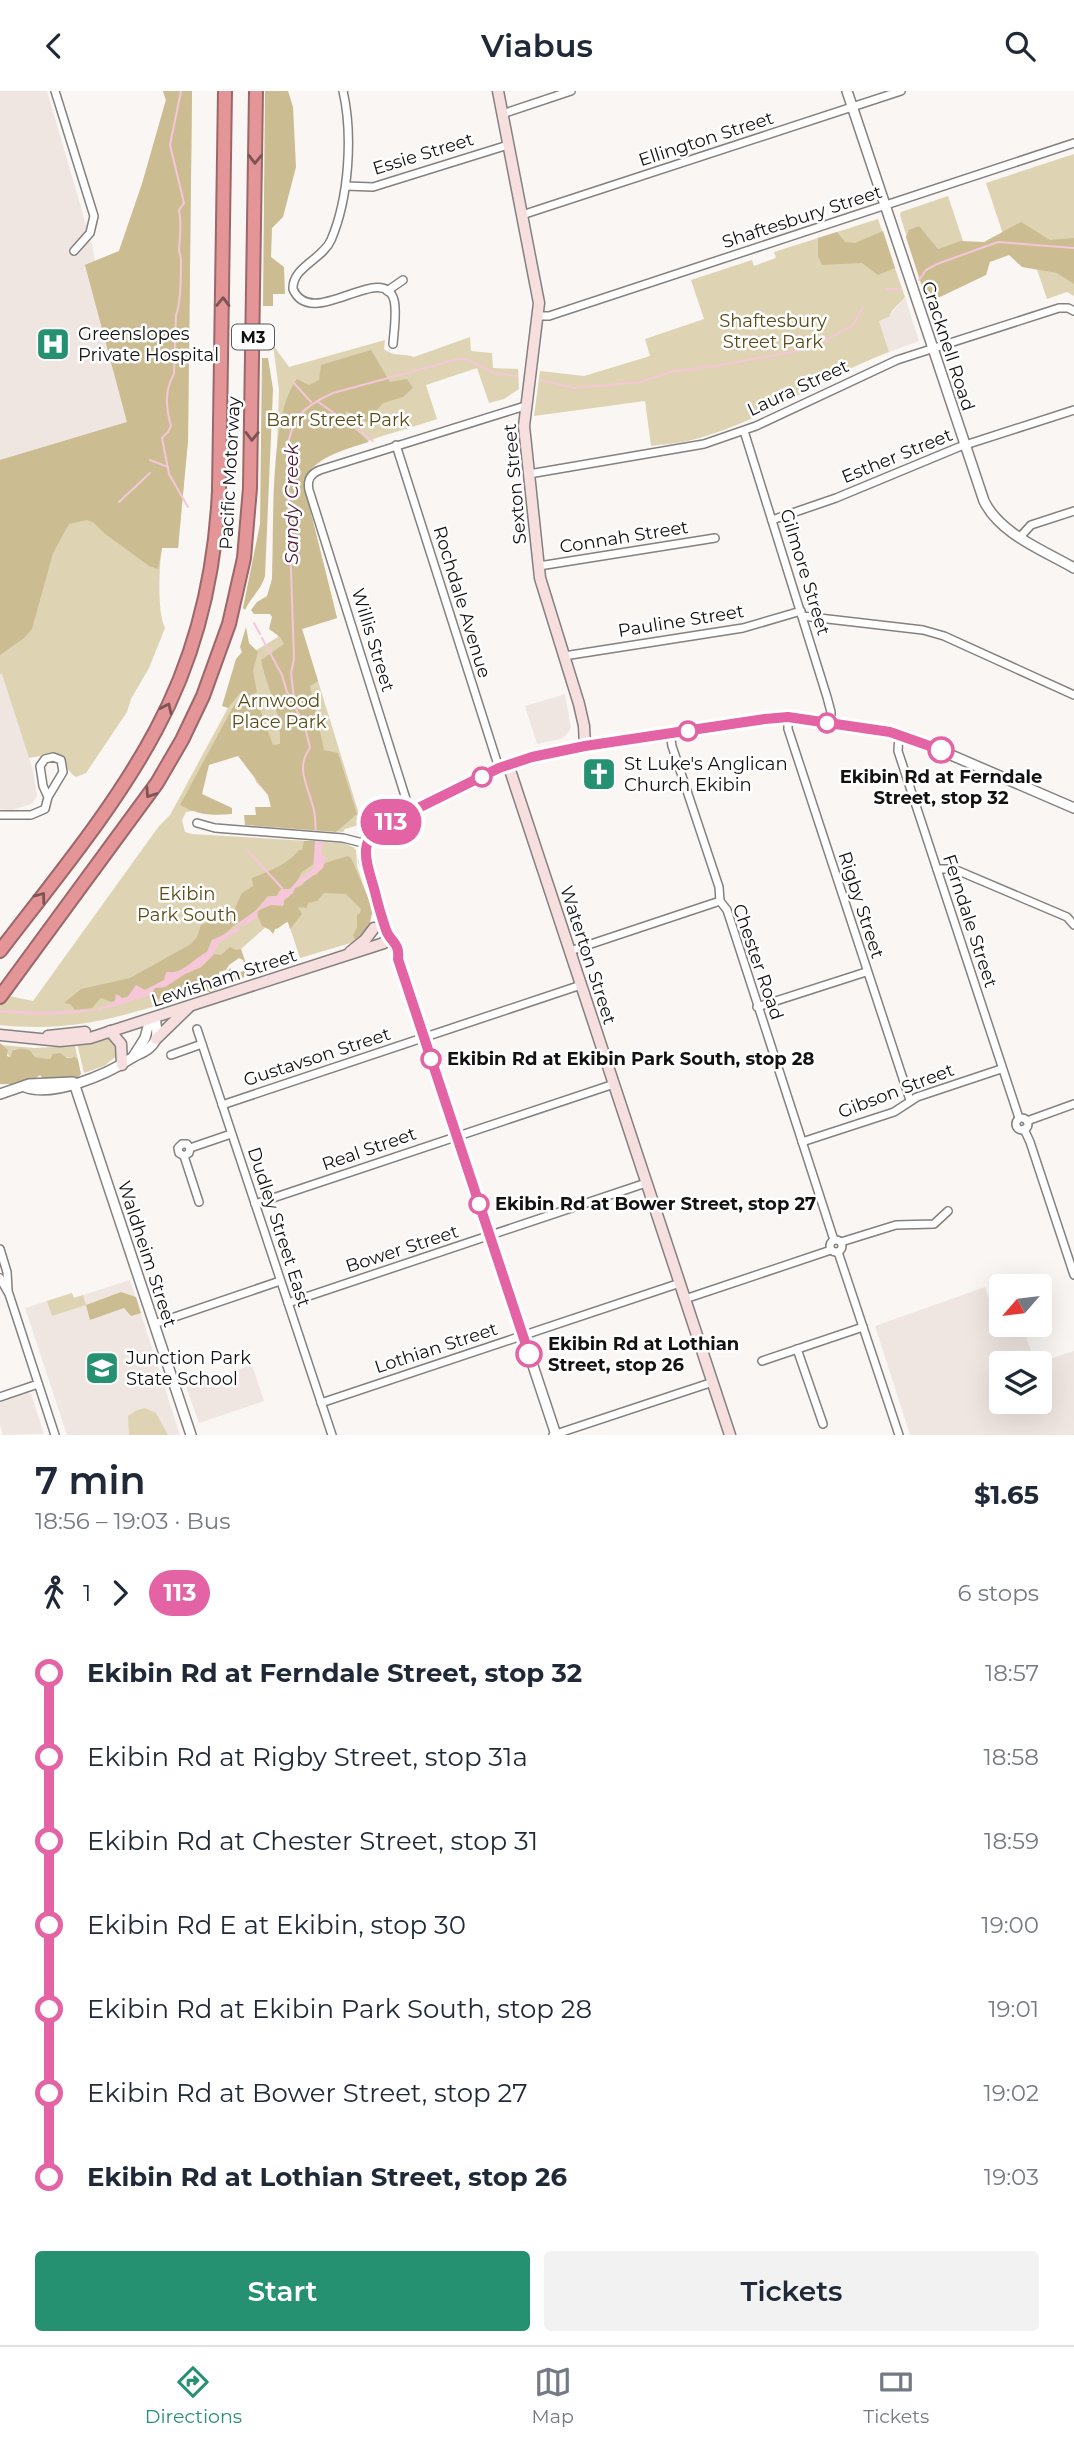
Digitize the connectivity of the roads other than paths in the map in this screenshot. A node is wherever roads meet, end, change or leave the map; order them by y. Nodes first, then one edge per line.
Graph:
1 (54, 91) edge
2 (225, 91) edge
3 (256, 91) edge
4 (343, 91) edge
5 (498, 91) edge
6 (571, 91) edge
7 (847, 91) edge
8 (901, 91) edge
9 (852, 107) junction
10 (502, 114) junction
11 (1074, 143) edge
12 (508, 145) junction
13 (346, 187) junction
14 (885, 206) junction
15 (522, 215) junction
16 (74, 251) dead end
17 (403, 280) dead end
18 (387, 291) junction
19 (1074, 311) edge
20 (539, 316) junction
21 (393, 344) dead end
22 (931, 347) junction
23 (526, 406) junction
24 (1074, 410) edge
25 (744, 431) junction
26 (396, 445) junction
27 (964, 445) junction
28 (529, 474) junction
29 (1074, 511) edge
30 (772, 520) junction
31 (1020, 537) junction
32 (715, 538) dead end
33 (539, 566) junction
34 (1074, 568) edge
35 (801, 613) junction
36 (564, 656) junction
37 (1074, 695) edge
38 (788, 717) junction
39 (831, 723) junction
40 (670, 733) junction
41 (899, 734) junction
42 (585, 746) junction
43 (504, 766) junction
44 (48, 797) junction
45 (1074, 808) edge
46 (412, 812) junction
47 (0, 815) edge
48 (197, 824) dead end
49 (367, 844) junction
50 (937, 869) junction
51 (376, 899) junction
52 (720, 901) junction
53 (1074, 925) edge
54 (372, 931) junction
55 (387, 932) junction
56 (380, 945) junction
57 (0, 951) edge
58 (570, 951) junction
59 (347, 954) junction
60 (398, 959) junction
61 (866, 972) junction
62 (581, 985) junction
63 (4, 991) edge
64 (191, 1006) junction
65 (757, 1007) junction
66 (152, 1018) junction
67 (197, 1029) dead end
68 (110, 1031) junction
69 (0, 1035) edge
70 (425, 1038) junction
71 (156, 1039) junction
72 (202, 1044) junction
73 (171, 1055) dead end
74 (133, 1057) junction
75 (122, 1065) junction
76 (1001, 1069) junction
77 (74, 1083) junction
78 (614, 1084) junction
79 (0, 1094) edge
80 (910, 1100) junction
81 (1074, 1104) edge
82 (222, 1105) junction
83 (1018, 1118) junction
84 (1027, 1121) junction
85 (1024, 1129) junction
86 (232, 1134) junction
87 (455, 1136) junction
88 (802, 1142) junction
89 (646, 1183) junction
90 (199, 1202) dead end
91 (255, 1204) junction
92 (948, 1211) dead end
93 (490, 1236) junction
94 (838, 1241) junction
95 (0, 1249) edge
96 (834, 1251) junction
97 (1074, 1275) edge
98 (0, 1278) edge
99 (280, 1281) junction
100 (680, 1283) junction
101 (9, 1294) junction
102 (685, 1299) junction
103 (288, 1303) junction
104 (154, 1324) junction
105 (863, 1327) junction
106 (523, 1336) junction
107 (797, 1349) junction
108 (762, 1361) dead end
109 (713, 1382) junction
110 (38, 1384) junction
111 (0, 1397) edge
112 (321, 1403) junction
113 (822, 1424) dead end
114 (55, 1435) edge
115 (191, 1435) edge
116 (331, 1435) edge
117 (554, 1435) edge
118 (730, 1435) edge
119 (899, 1435) edge

1 - 16 street
57 -> 2 highway, Pacific Motorway / M3
3 -> 63 highway, Pacific Motorway / M3
4 - 13 street
5 - 10 main road, Sexton Street
6 - 10 street
7 - 9 street, Cracknell Road
8 - 9 street, Ellington Street
9 - 14 street, Cracknell Road
9 - 15 street, Ellington Street
10 - 12 main road, Sexton Street
11 - 14 street, Shaftesbury Street
12 - 13 street, Essie Street
12 - 15 main road, Sexton Street
13 - 18 street
14 - 20 street, Shaftesbury Street
14 - 22 street, Cracknell Road
15 - 20 main road, Sexton Street
17 - 18 street
18 - 21 street
19 - 22 street, Laura Street
20 - 23 main road, Sexton Street
22 - 25 street, Laura Street
22 - 27 street, Cracknell Road
23 - 26 street
23 - 28 main road, Sexton Street
24 - 27 street, Esther Street
25 - 28 street, Laura Street
25 - 30 street, Gilmore Street
26 - 43 street, Rochdale Avenue
26 - 46 street, Willis Street
27 - 30 street, Esther Street
27 - 31 street, Cracknell Road
28 - 33 main road, Sexton Street
29 - 31 street
30 - 35 street, Gilmore Street
31 - 34 street, Cracknell Road
32 - 33 street, Connah Street
33 - 36 main road, Sexton Street
35 - 36 street, Pauline Street
35 - 37 street
35 - 39 street, Gilmore Street
36 - 42 main road, Sexton Street
38 - 39 street
38 - 40 street
38 - 61 street, Rigby Street
39 - 41 street
40 - 42 street
40 - 52 street, Chester Road
41 - 45 street
41 - 50 street, Ferndale Street
42 - 43 main road
43 - 46 main road
43 - 58 main road, Waterton Street
44 - 44 street
44 - 47 street
46 - 49 main road
48 - 49 street
49 - 51 main road
50 - 53 street
50 - 76 street, Ferndale Street
51 - 54 main road
51 - 55 main road
52 - 58 street
52 - 65 street, Chester Road
54 - 55 main road
54 - 56 main road
54 - 59 main road, Lewisham Street
55 - 56 main road
55 - 60 street
56 - 59 main road, Lewisham Street
56 - 60 street
58 - 62 main road, Waterton Street
59 - 64 main road, Lewisham Street
60 - 70 street
61 - 65 street
61 - 80 street, Rigby Street
62 - 70 street, Gustavson Street
62 - 78 main road, Waterton Street
64 - 66 main road, Lewisham Street
64 - 71 main road
65 - 88 street, Chester Road
66 - 68 main road, Lewisham Street
66 - 71 street
66 - 74 street
67 - 72 street, Dudley Street East
68 - 69 main road, Lewisham Street
68 - 75 main road
70 - 82 street, Gustavson Street
70 - 87 street
71 - 74 street
72 - 73 street
72 - 82 street, Dudley Street East
74 - 75 street
75 - 77 street
76 - 80 street, Gibson Street
76 - 83 street, Ferndale Street
77 - 79 street
77 - 104 street, Waldheim Street
78 - 87 street, Real Street
78 - 89 main road, Waterton Street
80 - 88 street, Gibson Street
81 - 84 street
82 - 86 street, Dudley Street East
83 - 84 street
83 - 85 street
84 - 85 street
85 - 97 street
86 - 90 street
86 - 91 street, Dudley Street East
87 - 91 street, Real Street
87 - 93 street
88 - 94 street, Chester Road
89 - 93 street, Bower Street
89 - 100 main road, Waterton Street
91 - 99 street, Dudley Street East
92 - 94 street
93 - 103 street, Bower Street
93 - 106 street
94 - 96 street
95 - 101 street
96 - 102 street
96 - 105 street
98 - 101 street
99 - 103 street, Dudley Street East
99 - 104 street
100 - 102 main road, Waterton Street
100 - 106 street, Lothian Street
101 - 110 street
102 - 109 main road, Waterton Street
103 - 112 street, Dudley Street East
104 - 115 street, Waldheim Street
105 - 107 street
105 - 119 street
106 - 112 street, Lothian Street
106 - 117 street
107 - 108 street
107 - 113 street
109 - 117 street
109 - 118 main road, Waterton Street
110 - 111 street
110 - 114 street
112 - 116 street, Dudley Street East

